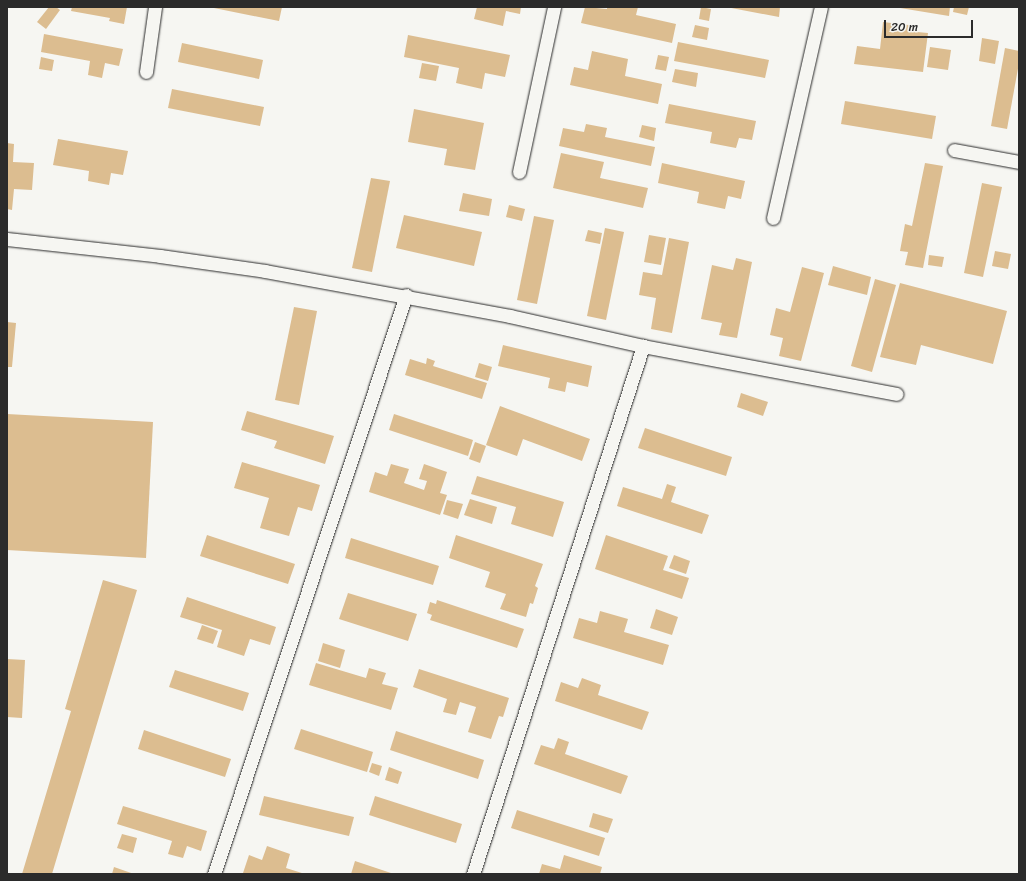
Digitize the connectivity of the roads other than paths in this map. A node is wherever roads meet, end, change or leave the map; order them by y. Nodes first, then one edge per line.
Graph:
1 (155, 7) edge
2 (554, 7) edge
3 (821, 7) edge
4 (146, 72) dead end
5 (954, 150) dead end
6 (1019, 162) edge
7 (519, 172) dead end
8 (773, 218) dead end
9 (7, 239) edge
10 (406, 295) junction
11 (643, 346) junction
12 (897, 394) dead end
13 (214, 874) edge
14 (473, 874) edge

1 - 4 lane
2 - 7 lane
3 - 8 lane
5 - 6 lane
9 - 10 lane
10 - 11 lane
10 - 13 lane
11 - 12 lane
11 - 14 lane

